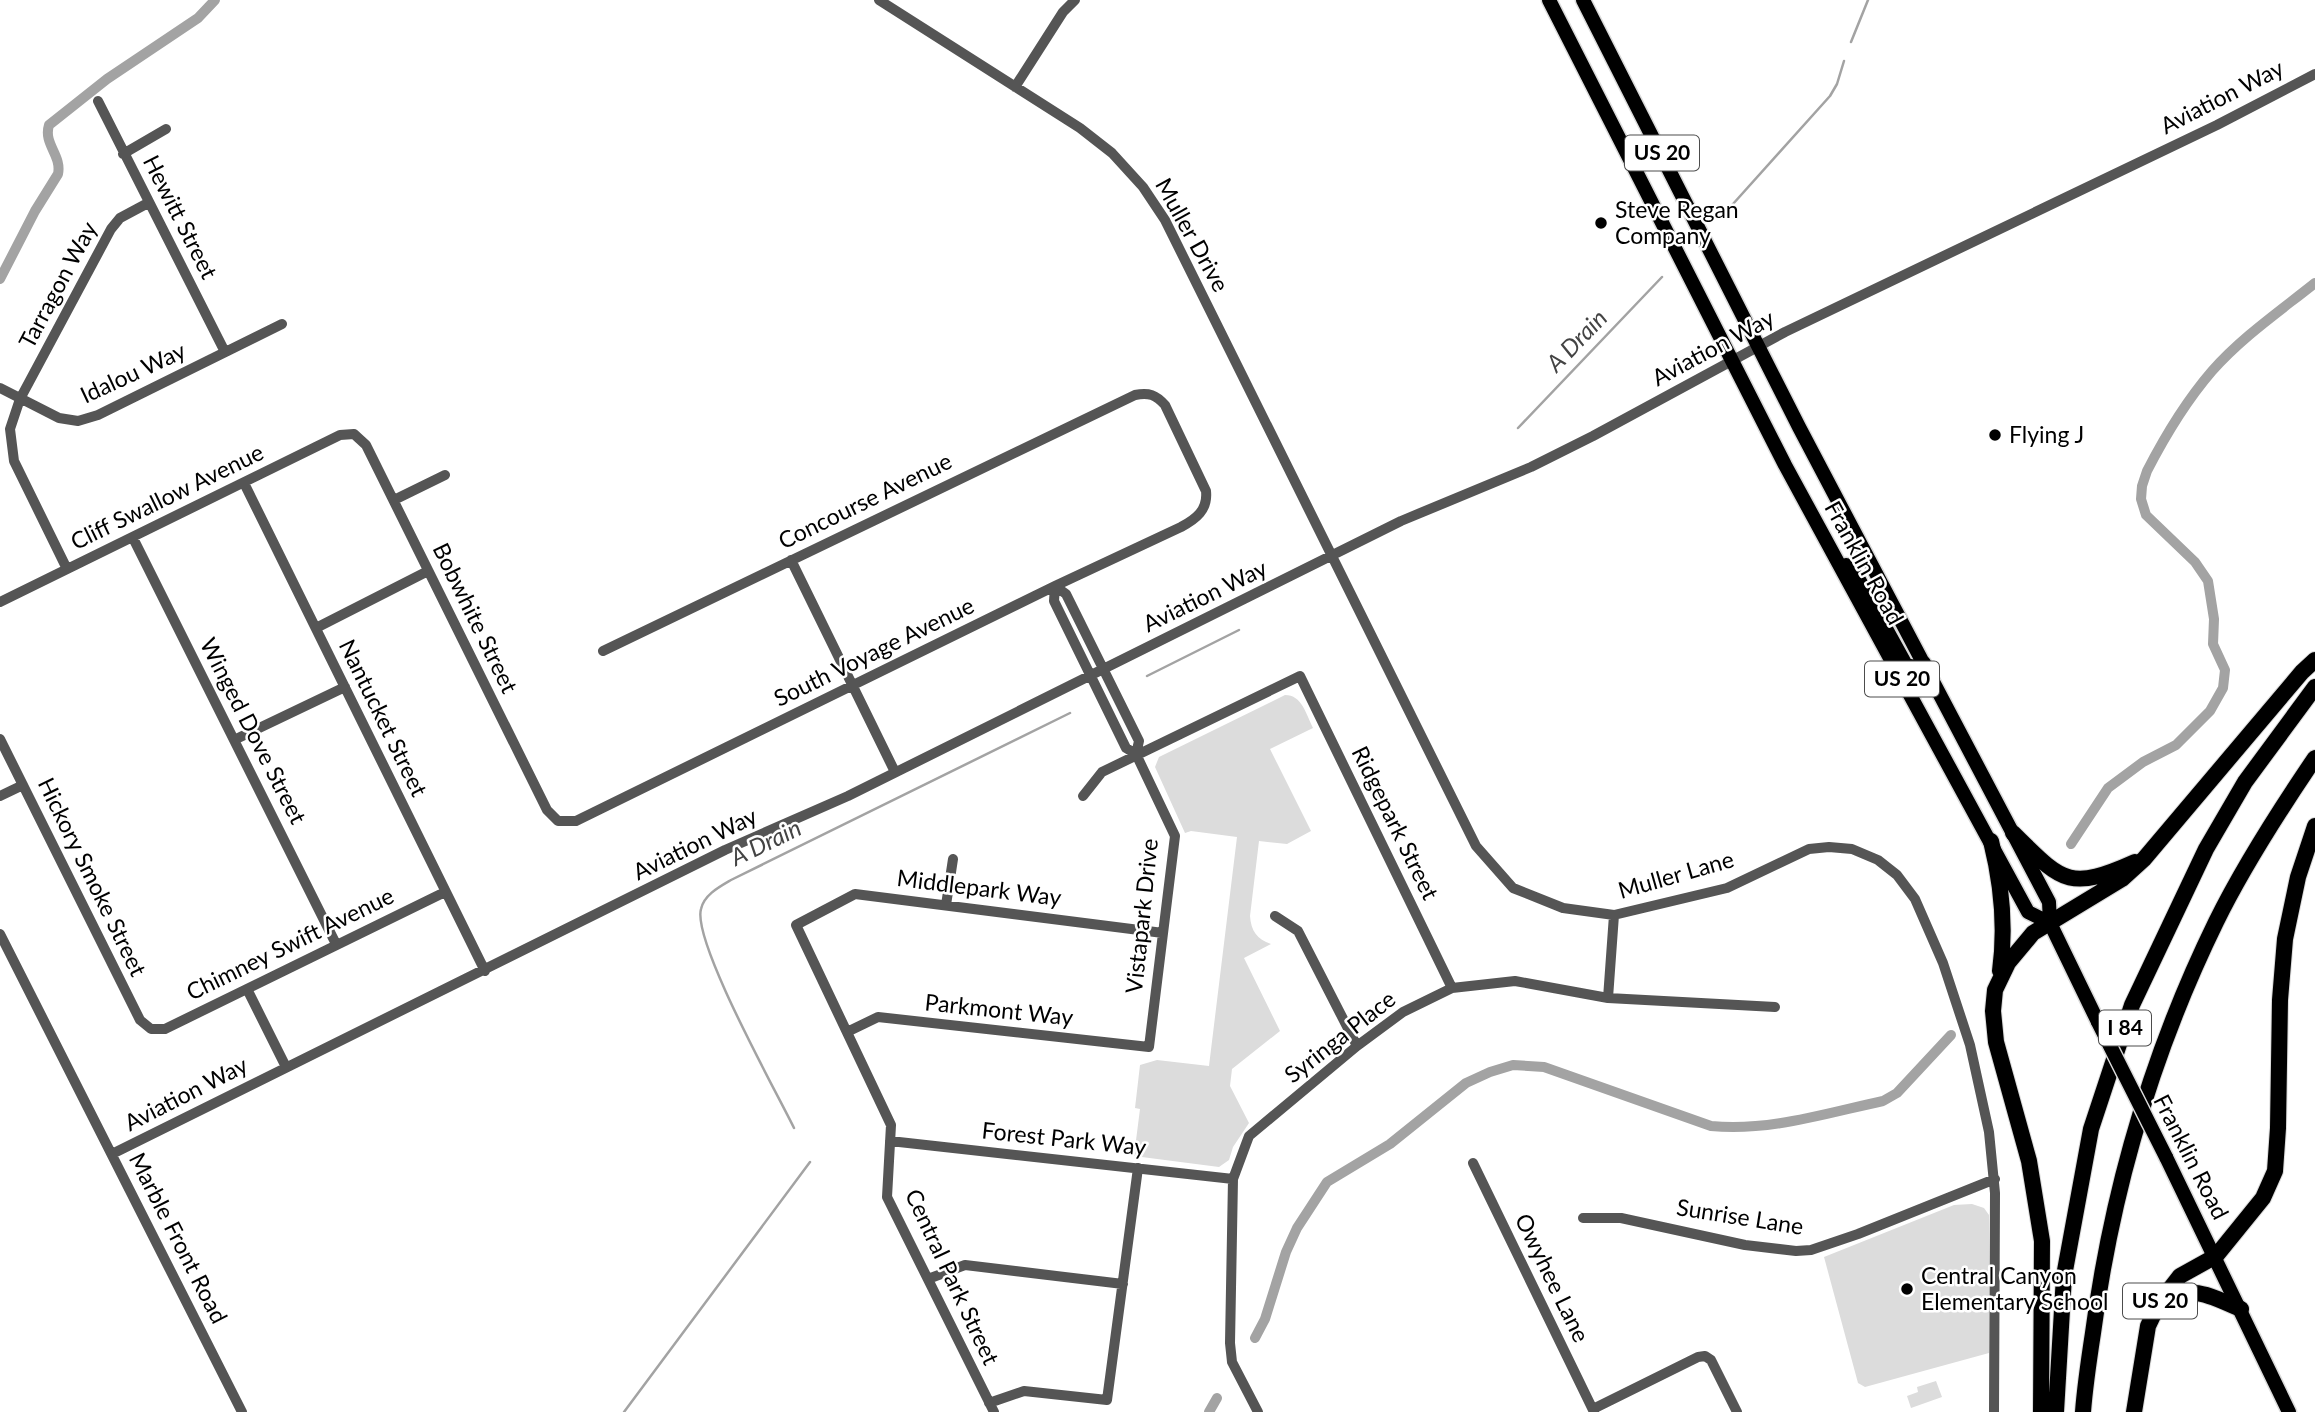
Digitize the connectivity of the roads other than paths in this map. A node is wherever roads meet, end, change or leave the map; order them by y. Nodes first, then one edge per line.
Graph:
1 (879, 0) edge
2 (1074, 0) edge
3 (1549, 0) edge
4 (1574, 0) edge
5 (1583, 0) edge
6 (1615, 61) junction
7 (2315, 74) edge
8 (1015, 87) junction
9 (98, 101) dead end
10 (166, 129) dead end
11 (123, 154) junction
12 (148, 203) junction
13 (282, 324) dead end
14 (1759, 346) junction
15 (225, 352) junction
16 (1732, 360) junction
17 (0, 388) edge
18 (1146, 392) joint
19 (20, 399) junction
20 (354, 434) joint
21 (445, 475) dead end
22 (244, 483) junction
23 (394, 500) junction
24 (133, 538) junction
25 (1828, 546) junction
26 (1332, 556) junction
27 (791, 560) junction
28 (67, 569) junction
29 (428, 571) junction
30 (1055, 586) junction
31 (0, 602) edge
32 (316, 628) junction
33 (603, 651) dead end
34 (2315, 660) edge
35 (1924, 663) junction
36 (1103, 670) junction
37 (1090, 676) junction
38 (345, 687) junction
39 (853, 687) junction
40 (2315, 687) edge
41 (0, 739) edge
42 (234, 740) junction
43 (1136, 754) junction
44 (2315, 758) edge
45 (895, 772) junction
46 (23, 785) junction
47 (0, 796) edge
48 (1083, 796) dead end
49 (558, 821) joint
50 (2315, 826) edge
51 (2013, 833) junction
52 (1991, 841) junction
53 (953, 859) dead end
54 (2144, 859) junction
55 (446, 892) junction
56 (946, 905) junction
57 (1614, 915) junction
58 (1275, 916) dead end
59 (2050, 923) junction
60 (796, 925) joint
61 (1163, 933) junction
62 (0, 934) edge
63 (336, 944) junction
64 (485, 971) junction
65 (1999, 978) junction
66 (1452, 988) junction
67 (247, 989) junction
68 (1608, 998) junction
69 (1775, 1007) dead end
70 (151, 1029) joint
71 (847, 1032) junction
72 (1357, 1046) junction
73 (1149, 1047) joint
74 (286, 1068) junction
75 (890, 1141) junction
76 (112, 1154) junction
77 (1472, 1163) dead end
78 (1138, 1168) junction
79 (1233, 1179) junction
80 (1995, 1179) junction
81 (1583, 1218) dead end
82 (2216, 1256) junction
83 (928, 1279) junction
84 (1123, 1284) junction
85 (2241, 1309) junction
86 (2142, 1371) junction
87 (991, 1407) edge
88 (1594, 1411) edge
89 (243, 1412) edge
90 (1258, 1412) edge
91 (1737, 1412) edge
92 (1994, 1412) edge
93 (2041, 1412) edge
94 (2056, 1412) edge
95 (2083, 1412) edge
96 (2134, 1412) edge
97 (2289, 1412) edge

1 - 8 street, Muller Drive
2 - 8 street
3 - 16 main road, US 20
4 - 6 main road
5 - 6 main road, US 20
6 - 14 main road, US 20
7 - 14 street, Aviation Way
8 - 26 street, Muller Drive
9 - 11 street, Hewitt Street
10 - 11 street
11 - 12 street, Hewitt Street
12 - 15 street, Hewitt Street
12 - 19 street, Tarragon Way
13 - 15 street, Idalou Way
14 - 16 street, Aviation Way
14 - 35 main road, Franklin Road / US 20
15 - 19 street, Idalou Way
16 - 25 main road, Franklin Road / US 20
16 - 26 street, Aviation Way
17 - 19 street, Idalou Way
18 - 27 street, Concourse Avenue
18 - 30 street, South Voyage Avenue
19 - 28 street, Tarragon Way
20 - 22 street, Cliff Swallow Avenue
20 - 23 street, Bobwhite Street
21 - 23 street
22 - 24 street, Cliff Swallow Avenue
22 - 32 street, Nantucket Street
23 - 29 street, Bobwhite Street
24 - 28 street, Cliff Swallow Avenue
24 - 42 street, Winged Dove Street
25 - 35 main road
25 - 52 main road, Franklin Road / US 20
26 - 36 street, Aviation Way
26 - 57 street, Muller Lane
27 - 33 street, Concourse Avenue
27 - 39 street
28 - 31 street, Cliff Swallow Avenue
29 - 32 street
29 - 49 street, Bobwhite Street
30 - 36 street, Vistapark Drive
30 - 37 street, Vistapark Drive
30 - 39 street, South Voyage Avenue
32 - 38 street, Nantucket Street
34 - 54 highway
35 - 51 main road, Franklin Road / US 20
36 - 37 street, Aviation Way
36 - 43 street, Vistapark Drive
37 - 43 street, Vistapark Drive
37 - 45 street, Aviation Way
38 - 42 street
38 - 55 street, Nantucket Street
39 - 45 street
39 - 49 street, South Voyage Avenue
40 - 94 highway, I 84
41 - 46 street, Hickory Smoke Street
42 - 63 street, Winged Dove Street
43 - 48 street
43 - 61 street, Vistapark Drive
43 - 66 street, Ridgepark Street
44 - 95 highway, I 84
45 - 64 street, Aviation Way
46 - 47 street
46 - 70 street, Hickory Smoke Street
50 - 82 highway
51 - 54 highway
51 - 59 main road, Franklin Road / US 20
52 - 59 main road, Franklin Road / US 20
52 - 65 highway, US 20
53 - 56 street
54 - 59 highway
55 - 63 street, Chimney Swift Avenue
55 - 64 street, Nantucket Street
56 - 60 street, Middlepark Way
56 - 61 street, Middlepark Way
57 - 68 street
57 - 80 street, Muller Lane
58 - 72 street
59 - 65 highway, US 20
59 - 82 main road, Franklin Road / US 20, bridge
60 - 71 street, Central Park Street
61 - 73 street, Vistapark Drive
62 - 76 street, Marble Front Road
63 - 67 street, Chimney Swift Avenue
64 - 74 street, Aviation Way
65 - 93 highway, US 20
66 - 68 street, Syringa Place
66 - 72 street, Syringa Place
67 - 70 street, Chimney Swift Avenue
67 - 74 street
68 - 69 street, Syringa Place
71 - 73 street, Parkmont Way
71 - 75 street, Central Park Street
72 - 79 street, Syringa Place
74 - 76 street, Aviation Way
75 - 78 street, Forest Park Way
75 - 83 street, Central Park Street
76 - 89 street, Marble Front Road
77 - 88 street, Owyhee Lane
78 - 79 street, Forest Park Way
78 - 84 street
79 - 90 street, Syringa Place
80 - 81 street, Sunrise Lane
80 - 92 street, Muller Lane
82 - 85 main road, Franklin Road
82 - 86 highway, US 20
83 - 84 street
83 - 87 street, Central Park Street
84 - 87 street
85 - 86 highway
85 - 97 main road, Franklin Road
86 - 96 highway, US 20
88 - 91 street

